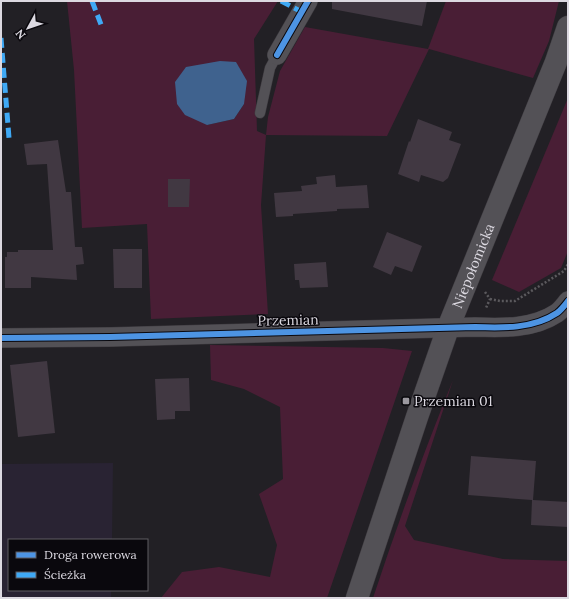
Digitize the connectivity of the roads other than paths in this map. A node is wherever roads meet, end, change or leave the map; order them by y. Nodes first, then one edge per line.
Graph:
1 (308, 1) edge
2 (568, 27) edge
3 (277, 55) joint
4 (260, 113) dead end
5 (568, 301) edge
6 (448, 328) junction
7 (1, 338) edge
8 (357, 598) edge

1 - 3 street
2 - 6 main road, Niepołomicka
3 - 4 lane
5 - 6 street, Przemian
6 - 7 street, Przemian
6 - 8 main road, Niepołomicka

